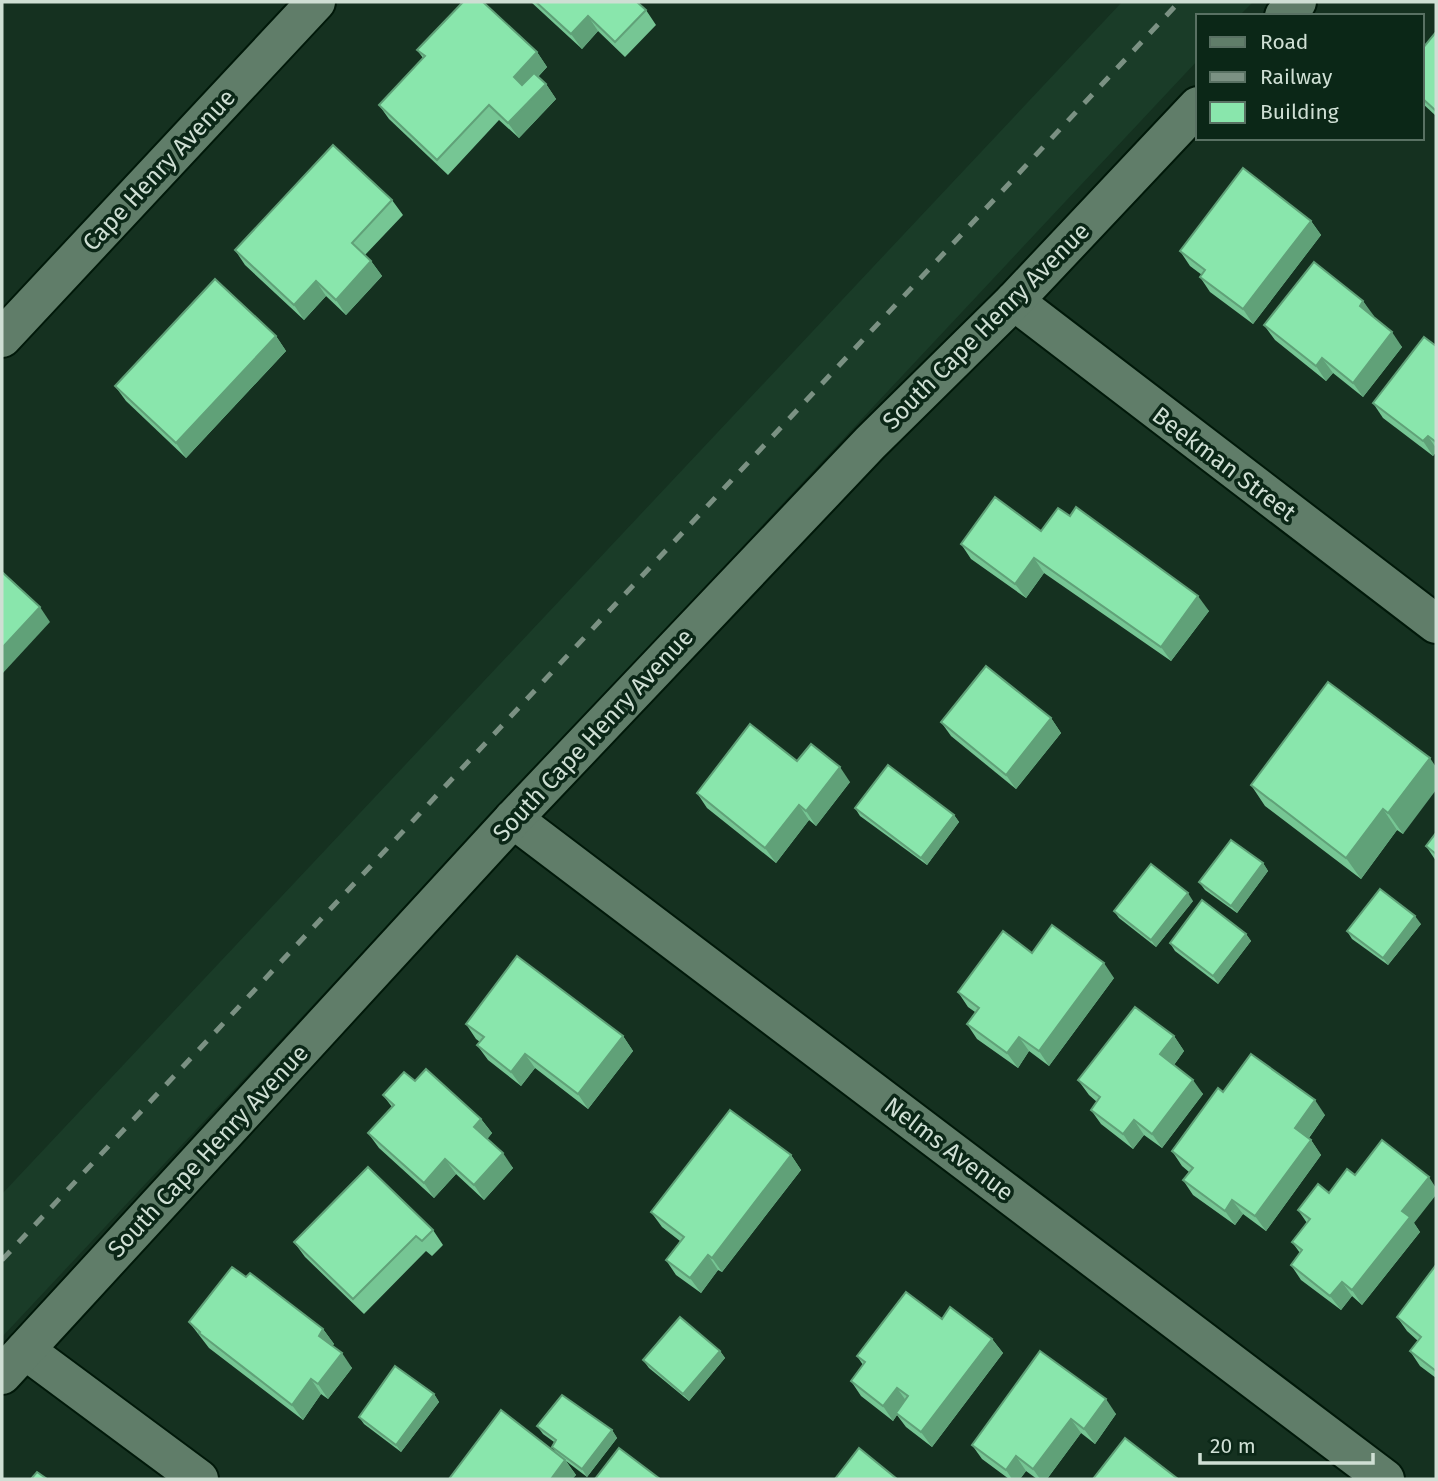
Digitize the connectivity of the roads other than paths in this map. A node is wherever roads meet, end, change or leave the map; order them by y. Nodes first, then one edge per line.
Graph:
1 (316, 2) edge
2 (1196, 108) edge
3 (1014, 301) junction
4 (2, 338) edge
5 (1436, 624) edge
6 (513, 819) junction
7 (13, 1363) edge
8 (198, 1479) edge
9 (1385, 1479) edge

1 - 4 street, Cape Henry Avenue
2 - 3 street, South Cape Henry Avenue
3 - 5 street, Beekman Street
3 - 6 street, South Cape Henry Avenue
6 - 7 street, South Cape Henry Avenue
6 - 9 street, Nelms Avenue
7 - 8 street

